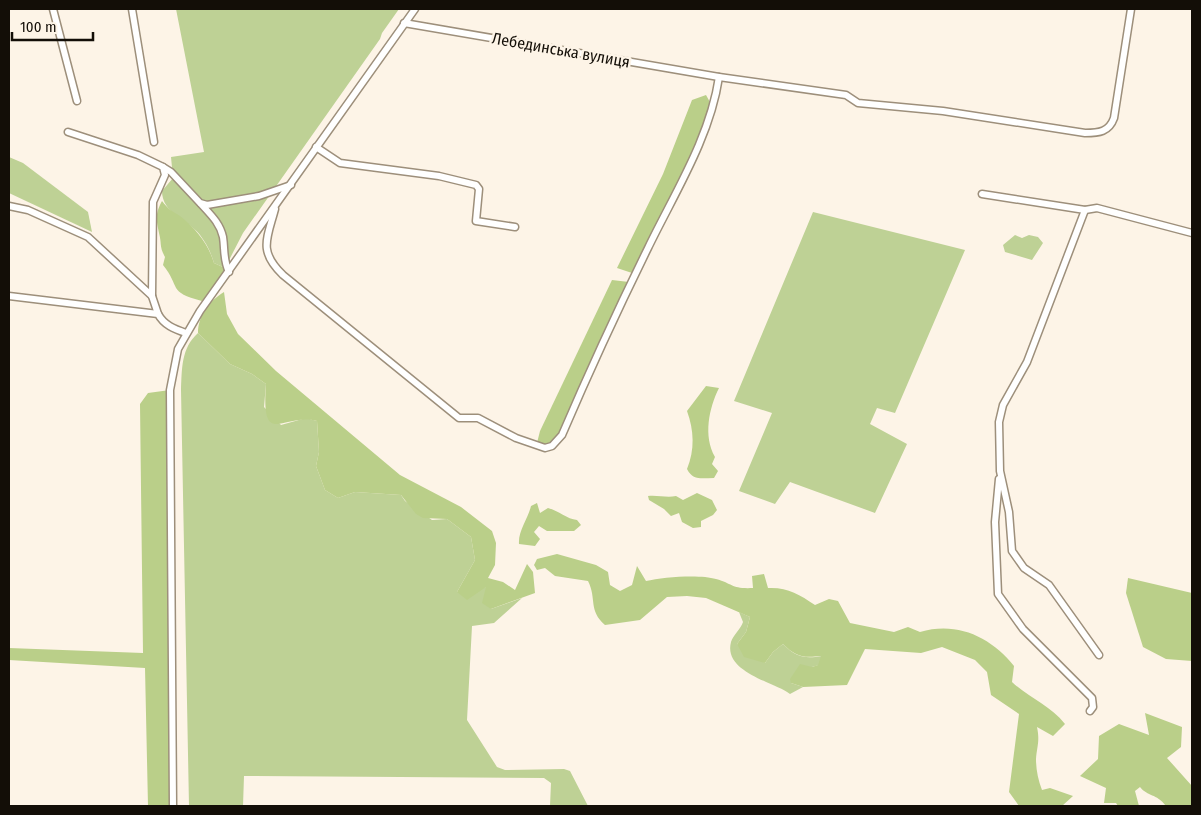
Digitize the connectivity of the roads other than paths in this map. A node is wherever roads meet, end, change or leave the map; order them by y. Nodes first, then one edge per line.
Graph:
1 (53, 9) edge
2 (132, 9) edge
3 (415, 9) edge
4 (1131, 9) edge
5 (404, 23) junction
6 (719, 77) junction
7 (77, 101) dead end
8 (68, 132) dead end
9 (154, 142) dead end
10 (316, 147) junction
11 (163, 167) junction
12 (291, 185) junction
13 (982, 194) dead end
14 (200, 203) junction
15 (276, 205) junction
16 (9, 206) edge
17 (1085, 210) junction
18 (515, 226) dead end
19 (1192, 233) edge
20 (229, 272) junction
21 (9, 296) edge
22 (152, 296) junction
23 (158, 314) junction
24 (186, 333) junction
25 (1000, 471) junction
26 (1099, 656) dead end
27 (1090, 711) dead end
28 (173, 806) edge

1 - 7 street
2 - 9 street
3 - 5 street
4 - 6 street, Лебединська вулиця
5 - 6 street, Лебединська вулиця
5 - 10 street
6 - 15 street
8 - 11 street
10 - 12 street
10 - 18 street
11 - 14 street
11 - 22 street
12 - 14 street
12 - 15 street
13 - 17 street
14 - 20 street
15 - 20 street
16 - 22 street
17 - 19 street
17 - 25 street
20 - 24 street
21 - 23 street
22 - 23 street
23 - 24 street
24 - 28 street
25 - 26 street
25 - 27 street

